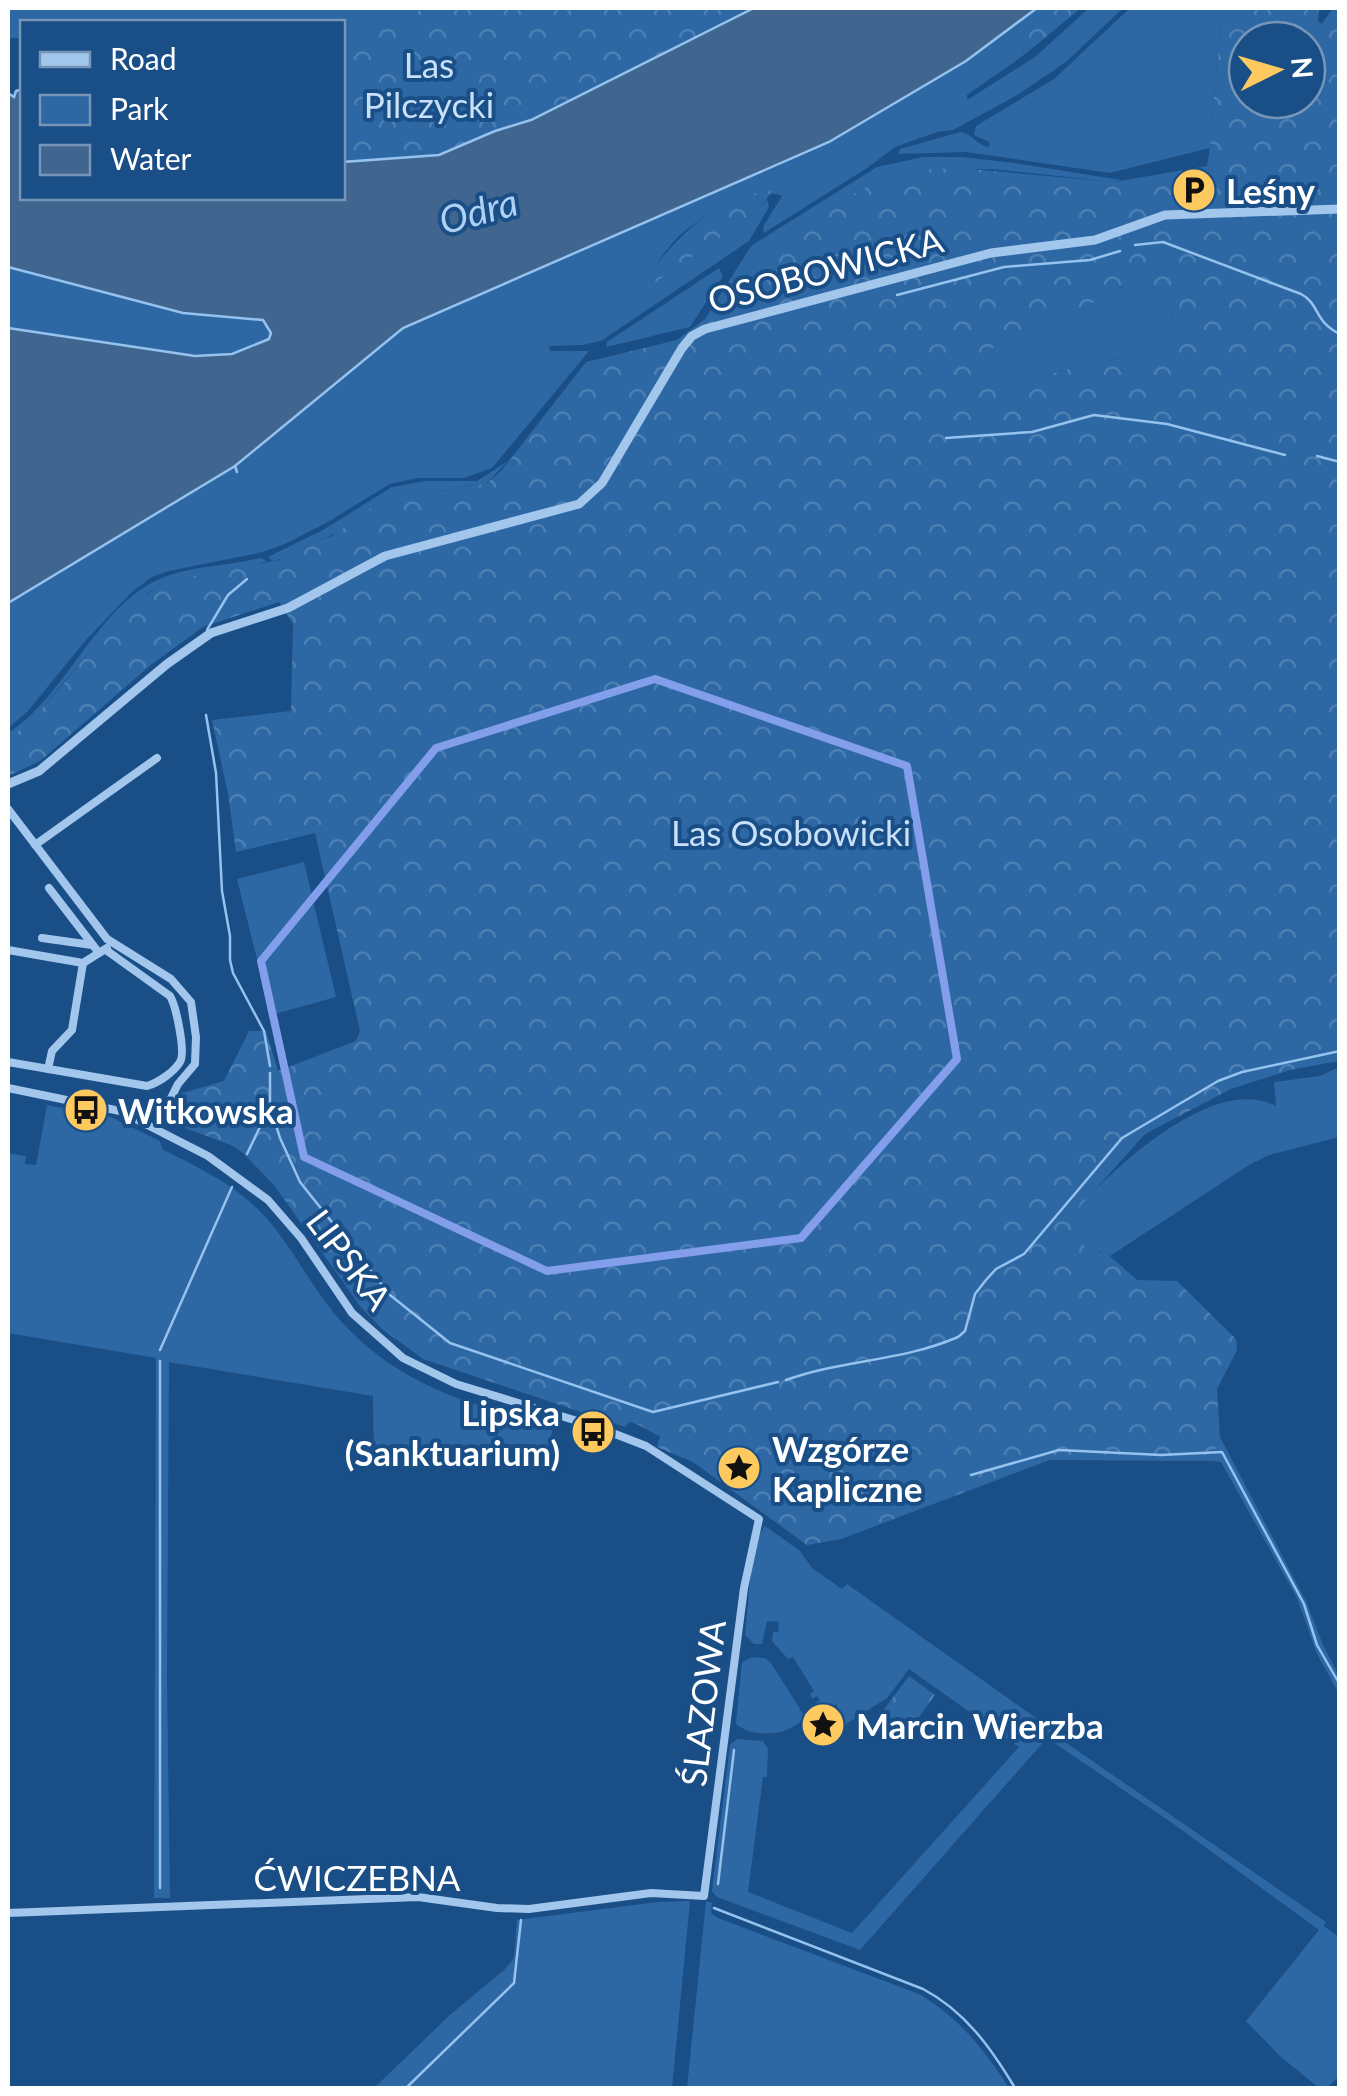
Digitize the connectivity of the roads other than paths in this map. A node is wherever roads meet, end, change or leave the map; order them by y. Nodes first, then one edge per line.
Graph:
1 (1340, 209) edge
2 (157, 758) dead end
3 (8, 784) edge
4 (8, 809) edge
5 (35, 845) junction
6 (49, 888) dead end
7 (42, 938) dead end
8 (102, 947) junction
9 (8, 950) edge
10 (83, 963) junction
11 (8, 1062) edge
12 (48, 1070) junction
13 (8, 1088) edge
14 (156, 1128) junction
15 (759, 1519) joint
16 (704, 1896) joint
17 (8, 1912) edge

1 - 3 street, OSOBOWICKA
2 - 5 street
4 - 5 street
5 - 8 street
6 - 8 street
7 - 8 street
8 - 10 street
8 - 12 street
8 - 14 street
9 - 10 street
10 - 12 street
11 - 12 street
13 - 14 street, LIPSKA
14 - 15 street, LIPSKA
15 - 16 street, ŚLAZOWA
16 - 17 street, ĆWICZEBNA

